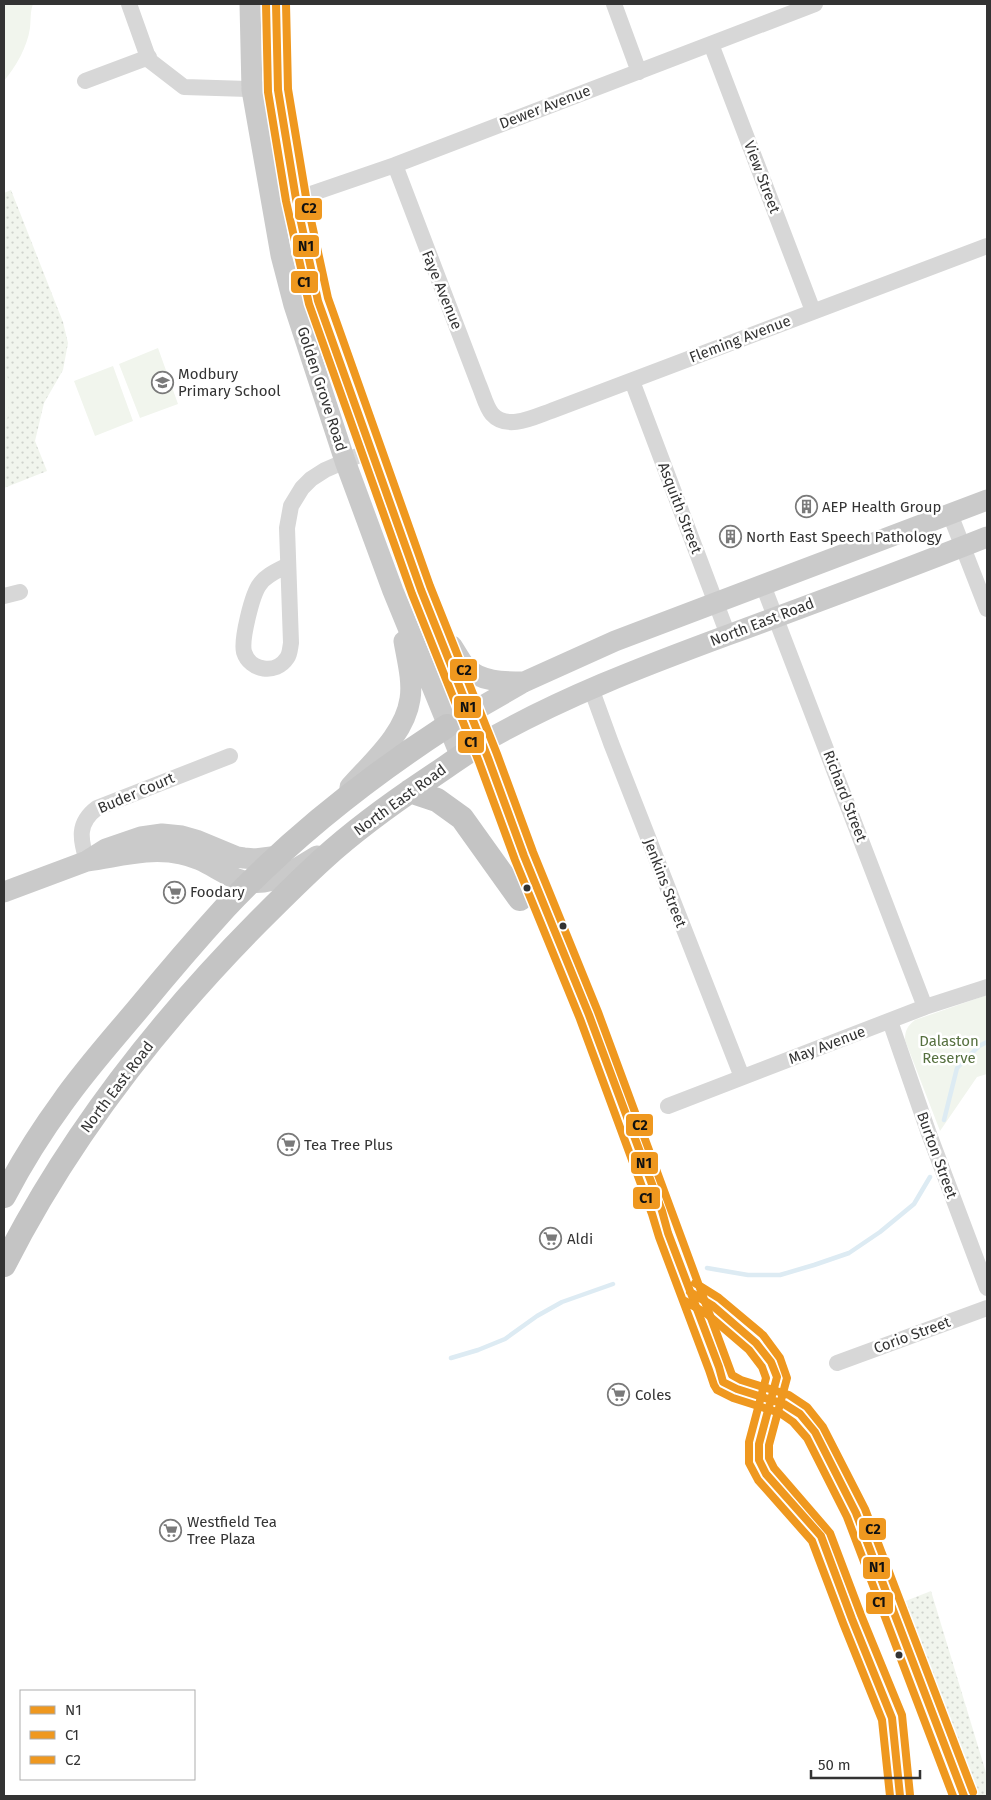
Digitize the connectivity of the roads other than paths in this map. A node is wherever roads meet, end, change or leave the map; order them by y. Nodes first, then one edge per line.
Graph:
1 (129, 4) edge
2 (250, 4) edge
3 (276, 4) edge
4 (614, 4) edge
5 (816, 4) edge
6 (711, 44) junction
7 (148, 57) junction
8 (639, 72) junction
9 (85, 81) dead end
10 (252, 90) junction
11 (278, 90) junction
12 (395, 165) junction
13 (296, 199) junction
14 (272, 205) junction
15 (987, 246) edge
16 (813, 311) junction
17 (632, 381) junction
18 (492, 414) joint
19 (371, 450) junction
20 (346, 461) junction
21 (987, 500) edge
22 (950, 514) junction
23 (987, 537) edge
24 (963, 547) junction
25 (288, 565) junction
26 (763, 585) junction
27 (20, 592) dead end
28 (4, 596) edge
29 (716, 603) junction
30 (427, 605) junction
31 (400, 607) junction
32 (987, 609) edge
33 (776, 616) junction
34 (728, 635) junction
35 (524, 682) junction
36 (591, 688) junction
37 (470, 713) junction
38 (448, 726) junction
39 (482, 743) junction
40 (230, 756) dead end
41 (460, 757) junction
42 (410, 791) junction
43 (323, 817) junction
44 (357, 831) junction
45 (279, 856) junction
46 (87, 861) junction
47 (250, 883) junction
48 (4, 892) edge
49 (520, 899) dead end
50 (987, 987) edge
51 (925, 1007) junction
52 (890, 1021) junction
53 (94, 1062) junction
54 (742, 1077) junction
55 (118, 1082) junction
56 (668, 1106) dead end
57 (4, 1196) edge
58 (4, 1265) edge
59 (986, 1282) edge
60 (987, 1308) edge
61 (837, 1363) dead end

1 - 7 street
2 - 10 main road, Golden Grove Road
3 - 11 main road, Golden Grove Road
4 - 8 street
5 - 6 street, Dewer Avenue
6 - 8 street, Dewer Avenue
6 - 16 street, View Street
7 - 9 street
7 - 10 street
8 - 12 street, Dewer Avenue
10 - 11 street
10 - 14 main road, Golden Grove Road
11 - 13 main road, Golden Grove Road
12 - 13 street, Dewer Avenue
12 - 18 street, Faye Avenue
13 - 14 street, Dewer Avenue
13 - 19 main road, Golden Grove Road
14 - 20 main road, Golden Grove Road
15 - 16 street, Fleming Avenue
16 - 17 street, Fleming Avenue
17 - 18 street, Fleming Avenue
17 - 29 street, Asquith Street
19 - 20 street
19 - 30 main road, Golden Grove Road
20 - 25 street
20 - 31 main road, Golden Grove Road
21 - 22 main road, North East Road
22 - 24 street
22 - 26 main road, North East Road
23 - 24 main road, North East Road
24 - 32 street
24 - 33 main road, North East Road
25 - 25 street
26 - 29 main road, North East Road
26 - 33 street, Richard Street
27 - 28 street
29 - 34 street, Asquith Street
29 - 35 main road, North East Road
30 - 35 main road
30 - 37 main road, Golden Grove Road
31 - 38 main road, Golden Grove Road
31 - 43 main road
33 - 34 main road, North East Road
33 - 51 street, Richard Street
34 - 36 main road, North East Road
35 - 37 main road, North East Road
36 - 39 main road, North East Road
36 - 54 street, Jenkins Street
37 - 38 main road, North East Road
37 - 39 main road, Golden Grove Road
38 - 41 main road, Golden Grove Road
38 - 43 highway, North East Road
39 - 41 highway, North East Road
40 - 46 street, Buder Court
41 - 42 highway, North East Road
42 - 44 highway, North East Road
42 - 49 highway
43 - 45 highway, North East Road
44 - 47 main road
44 - 55 highway, North East Road
45 - 46 main road
45 - 47 highway, North East Road
46 - 47 main road
46 - 48 main road
47 - 53 highway, North East Road
50 - 51 street, May Avenue
51 - 52 street, May Avenue
52 - 54 street, May Avenue
52 - 59 street, Burton Street
53 - 55 highway
53 - 57 highway, North East Road
54 - 56 street, May Avenue
55 - 58 highway, North East Road
60 - 61 street, Corio Street

